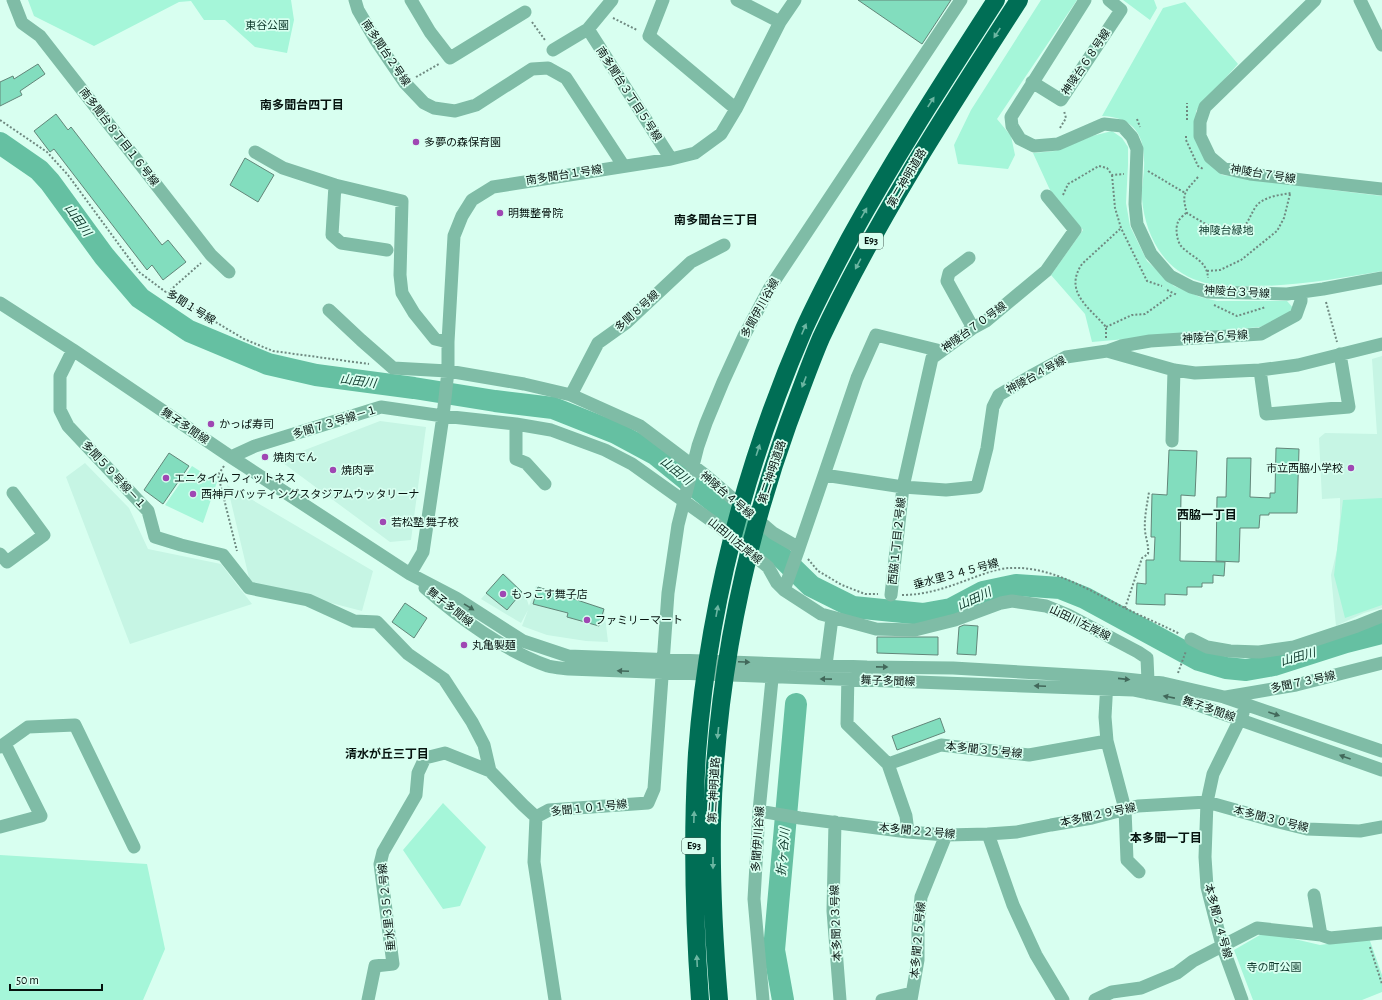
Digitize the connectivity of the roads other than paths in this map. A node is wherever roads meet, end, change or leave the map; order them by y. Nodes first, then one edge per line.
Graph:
1 (12, 0) edge
2 (355, 0) edge
3 (411, 0) edge
4 (612, 0) edge
5 (663, 0) edge
6 (738, 0) edge
7 (795, 0) edge
8 (960, 0) edge
9 (996, 0) edge
10 (1018, 0) edge
11 (1085, 0) edge
12 (1109, 0) edge
13 (1315, 0) edge
14 (1360, 0) edge
15 (524, 12) road end
16 (780, 22) junction
17 (588, 29) junction
18 (1381, 40) edge
19 (553, 50) road end
20 (1032, 82) junction
21 (736, 109) junction
22 (255, 152) dead end
23 (671, 159) junction
24 (623, 166) junction
25 (335, 186) junction
26 (1382, 189) edge
27 (1050, 199) road end
28 (724, 245) dead end
29 (386, 250) dead end
30 (969, 258) dead end
31 (229, 272) dead end
32 (1382, 278) edge
33 (1301, 292) junction
34 (0, 302) edge
35 (329, 310) dead end
36 (973, 328) junction
37 (448, 342) junction
38 (1382, 344) edge
39 (73, 350) junction
40 (941, 351) junction
41 (1107, 351) junction
42 (1340, 354) junction
43 (1174, 370) junction
44 (1260, 370) junction
45 (448, 371) junction
46 (571, 396) junction
47 (443, 416) junction
48 (516, 424) junction
49 (1172, 441) dead end
50 (231, 457) junction
51 (824, 475) junction
52 (545, 484) dead end
53 (903, 487) junction
54 (13, 493) dead end
55 (799, 548) junction
56 (0, 554) edge
57 (410, 574) junction
58 (784, 590) junction
59 (891, 595) road end
60 (1382, 616) edge
61 (832, 618) junction
62 (1190, 639) road end
63 (663, 660) junction
64 (773, 663) junction
65 (1382, 663) edge
66 (826, 665) junction
67 (848, 666) junction
68 (662, 673) junction
69 (772, 678) junction
70 (848, 679) junction
71 (1107, 683) junction
72 (1148, 687) junction
73 (1224, 697) junction
74 (1247, 704) junction
75 (1239, 720) junction
76 (1107, 741) junction
77 (3, 745) edge
78 (1382, 752) edge
79 (888, 764) junction
80 (1382, 770) edge
81 (490, 771) junction
82 (1208, 802) junction
83 (1125, 809) junction
84 (759, 811) junction
85 (536, 817) junction
86 (836, 822) junction
87 (0, 827) edge
88 (1382, 827) edge
89 (908, 832) junction
90 (988, 834) junction
91 (946, 835) junction
92 (134, 847) dead end
93 (1139, 872) dead end
94 (1314, 895) dead end
95 (1382, 933) edge
96 (1321, 935) junction
97 (1222, 945) junction
98 (912, 996) edge
99 (368, 1000) edge
100 (555, 1000) edge
101 (700, 1000) edge
102 (719, 1000) edge
103 (763, 1000) edge
104 (840, 1000) edge
105 (882, 1000) edge
106 (1063, 1000) edge
107 (1095, 1000) edge
108 (1242, 1000) edge

1 - 31 street, 南多聞台８丁目１６号線
2 - 24 street, 南多聞台２号線
3 - 15 street
4 - 17 street
5 - 21 street
6 - 16 street
7 - 16 street, 南多聞台１号線
8 - 63 street, 多聞伊川谷線
101 -> 9 highway, 第二神明道路 / E93
10 -> 102 highway, 第二神明道路 / E93
11 - 20 street, 神陵台３号線
12 - 20 street, 神陵台６８号線
13 - 26 street, 神陵台７号線
14 - 18 street
16 - 21 street, 南多聞台１号線
17 - 19 street
17 - 23 street, 南多聞台３丁目５号線
20 - 33 street, 神陵台３号線
21 - 23 street, 南多聞台１号線
22 - 25 street
23 - 24 street, 南多聞台１号線
24 - 37 street, 南多聞台１号線
25 - 29 street
25 - 37 street
27 - 36 street, 神陵台７０号線
28 - 46 street, 多聞８号線
30 - 36 street
32 - 33 street, 神陵台３号線
33 - 41 street, 神陵台６号線
34 - 39 street, 舞子多聞線
35 - 45 street
36 - 40 street, 神陵台７０号線
37 - 45 street, 南多聞台１号線
38 - 42 street, 神陵台４号線
39 - 50 street, 舞子多聞線
39 - 81 street, 多聞５９号線－１
40 - 51 street
40 - 53 street, 神陵台７０号線
41 - 43 street, 神陵台４号線
41 - 53 street, 神陵台４号線
42 - 44 street, 神陵台４号線
42 - 44 street
43 - 44 street, 神陵台４号線
43 - 49 street
45 - 46 street, 神陵台４号線
45 - 47 street, 南多聞台１号線
46 - 55 street, 神陵台４号線
47 - 48 street, 山田川左岸線
47 - 50 street, 多聞７３号線－１
47 - 57 street, 南多聞台１号線
48 - 52 street
48 - 58 street, 山田川左岸線
50 - 57 street, 舞子多聞線
51 - 53 street, 神陵台４号線
51 - 55 street
53 - 59 street, 西脇１丁目２号線
54 - 56 street
55 - 58 street
57 -> 63 street, 舞子多聞線
68 -> 57 street, 舞子多聞線
58 - 61 street, 山田川左岸線
60 - 62 street
61 - 66 street
61 - 72 street, 山田川左岸線
63 -> 64 street, 舞子多聞線
63 - 68 street, 多聞伊川谷線
64 - 66 street, 舞子多聞線
64 - 69 street, 多聞伊川谷線
65 - 73 street, 多聞７３号線
66 - 67 street, 舞子多聞線
67 - 70 street
67 -> 71 street, 舞子多聞線
68 - 69 street, 舞子多聞線
68 - 85 street, 多聞１０１号線
70 -> 69 street, 舞子多聞線
69 - 84 street, 多聞伊川谷線
71 -> 70 street, 舞子多聞線
70 - 79 street
71 - 72 street, 舞子多聞線
71 - 76 street
72 - 73 street, 舞子多聞線
75 -> 72 street, 舞子多聞線
73 - 74 street, 舞子多聞線
74 - 75 street, 本多聞２４号線
74 -> 78 street, 舞子多聞線
80 -> 75 street, 舞子多聞線
75 - 82 street, 本多聞２４号線
76 - 79 street, 本多聞３５号線
76 - 83 street
77 - 87 street
77 - 92 street
79 - 89 street
81 - 85 street
81 - 99 street, 垂水里３５２号線
82 - 83 street, 本多聞２９号線
82 - 88 street, 本多聞３０号線
82 - 97 street, 本多聞２４号線
83 - 90 street, 本多聞２９号線
83 - 93 street
84 - 86 street, 本多聞２２号線
84 - 103 street, 多聞伊川谷線
85 - 100 street, 多聞１０１号線
86 - 89 street, 本多聞２２号線
86 - 104 street, 本多聞２３号線
89 - 91 street, 本多聞２２号線
90 - 91 street, 本多聞２２号線
90 - 106 street
91 - 98 street, 本多聞２５号線
94 - 96 street
95 - 96 street
96 - 97 street
97 - 107 street
97 - 108 street, 本多聞２４号線
98 - 105 street

